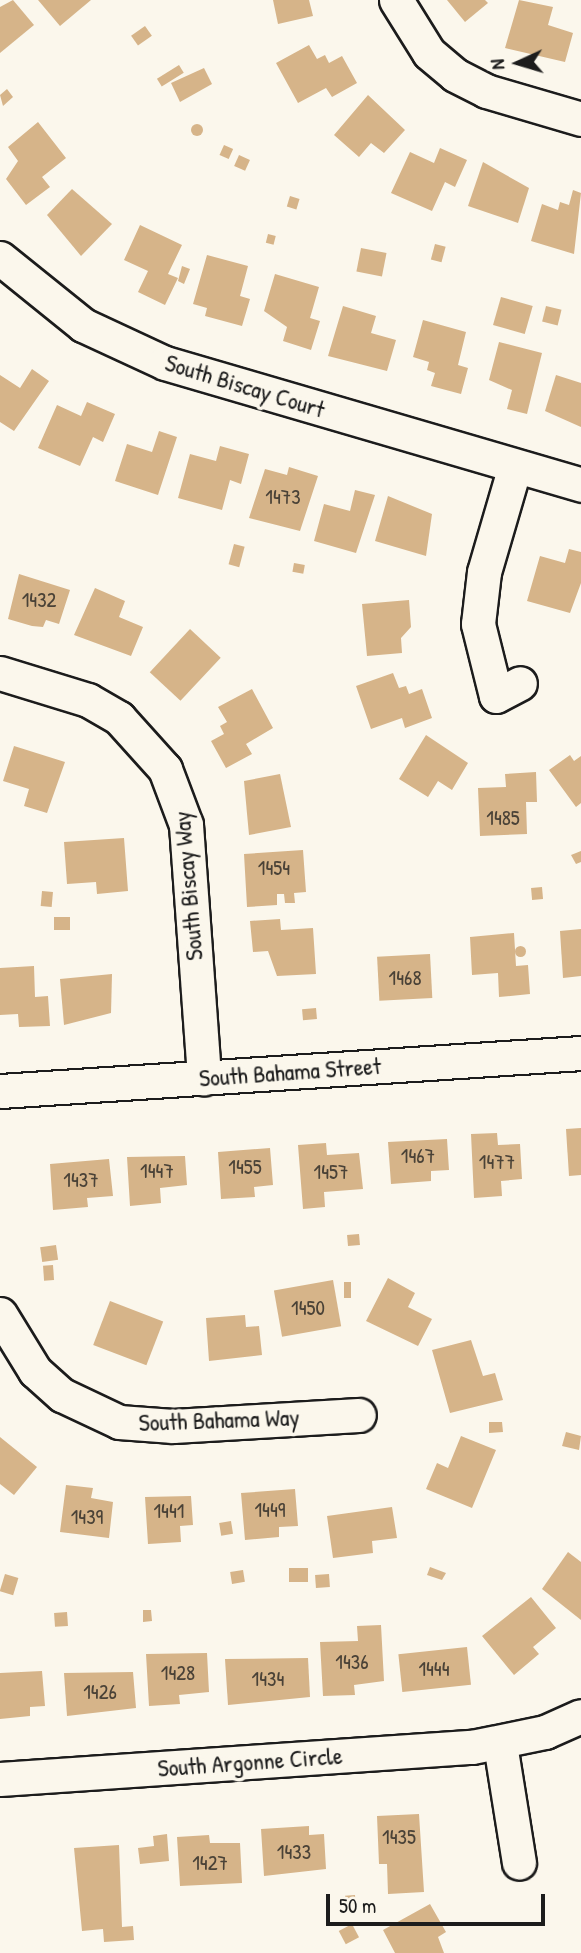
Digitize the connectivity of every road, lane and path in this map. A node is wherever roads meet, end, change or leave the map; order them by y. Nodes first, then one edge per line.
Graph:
1 (396, 0) edge
2 (581, 119) edge
3 (0, 258) edge
4 (515, 466) junction
5 (581, 485) edge
6 (0, 673) edge
7 (520, 683) dead end
8 (581, 1054) edge
9 (204, 1078) junction
10 (0, 1091) edge
11 (0, 1314) edge
12 (359, 1415) dead end
13 (581, 1716) edge
14 (499, 1744) junction
15 (0, 1779) edge
16 (519, 1862) dead end

1 - 2 street
3 - 4 street, South Biscay Court
4 - 5 street, South Biscay Court
4 - 7 street
6 - 9 street, South Biscay Way
8 - 9 street, South Bahama Street
9 - 10 street, South Bahama Street
11 - 12 street, South Bahama Way
13 - 14 street, South Argonne Circle
14 - 15 street, South Argonne Circle
14 - 16 street

